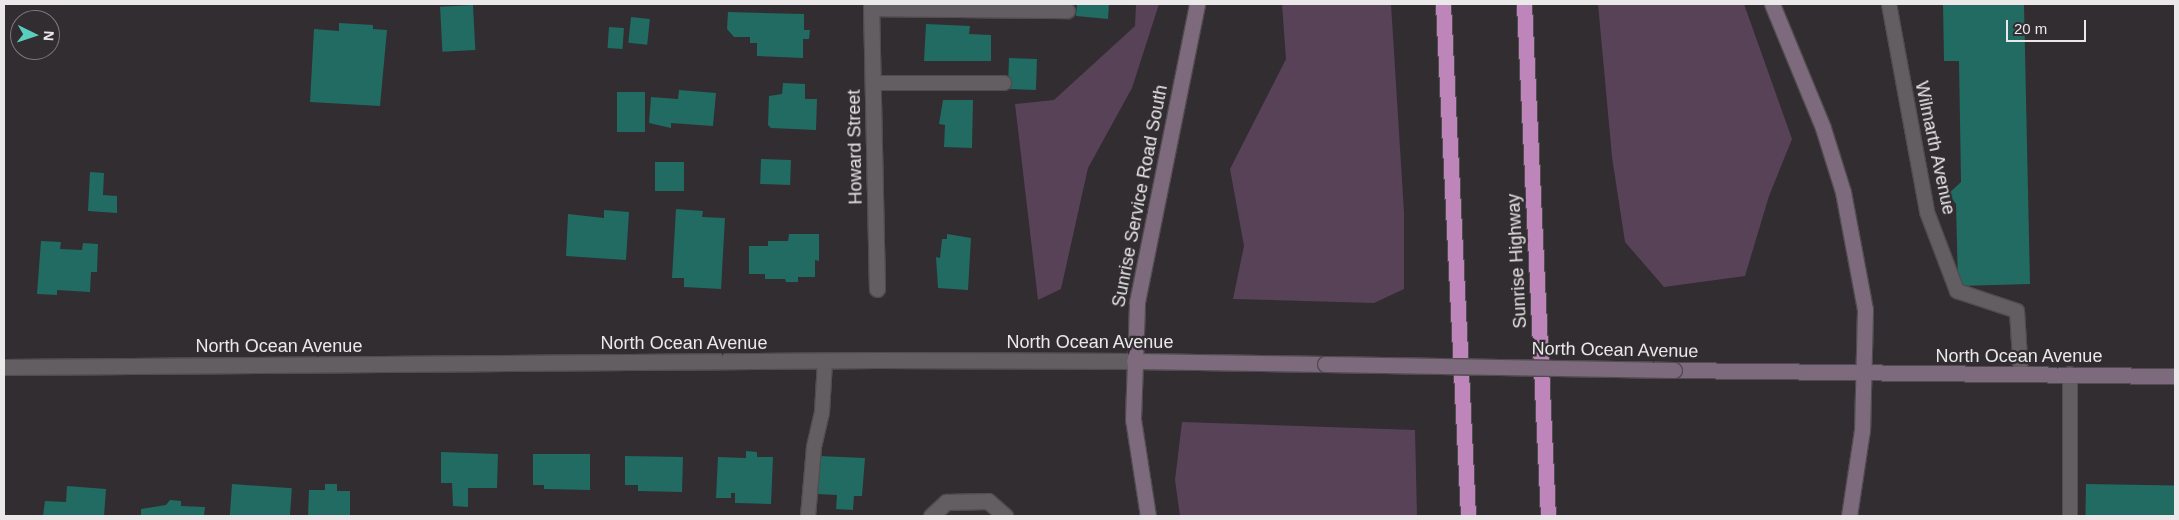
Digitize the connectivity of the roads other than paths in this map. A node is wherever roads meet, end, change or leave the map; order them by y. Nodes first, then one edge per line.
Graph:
1 (1197, 4) edge
2 (1443, 4) edge
3 (1524, 4) edge
4 (1772, 4) edge
5 (1889, 4) edge
6 (871, 6) edge
7 (1068, 11) dead end
8 (873, 83) junction
9 (1004, 83) dead end
10 (877, 289) dead end
11 (825, 361) junction
12 (1134, 361) junction
13 (4, 367) edge
14 (1865, 374) junction
15 (2021, 374) junction
16 (2070, 374) junction
17 (2175, 376) edge
18 (988, 501) junction
19 (808, 516) edge
20 (931, 516) edge
21 (988, 516) edge
22 (1005, 516) edge
23 (1148, 516) edge
24 (1468, 516) edge
25 (1548, 516) edge
26 (1849, 516) edge
27 (2070, 516) edge

1 - 12 main road, Sunrise Service Road South
2 - 24 highway
3 - 25 highway, Sunrise Highway
4 - 14 main road
5 - 15 lane, Wilmarth Avenue
6 - 7 lane
6 - 8 street, Howard Street
8 - 9 lane
8 - 10 street, Howard Street
11 - 12 street, North Ocean Avenue
11 - 13 street, North Ocean Avenue
11 - 19 lane
12 - 14 main road, North Ocean Avenue, bridge
12 - 23 main road, Sunrise Service Road South
14 - 15 main road, North Ocean Avenue
14 - 26 main road
15 - 16 main road, North Ocean Avenue
16 - 17 main road, North Ocean Avenue
16 - 27 lane
18 - 20 street
18 - 21 street
18 - 22 street

